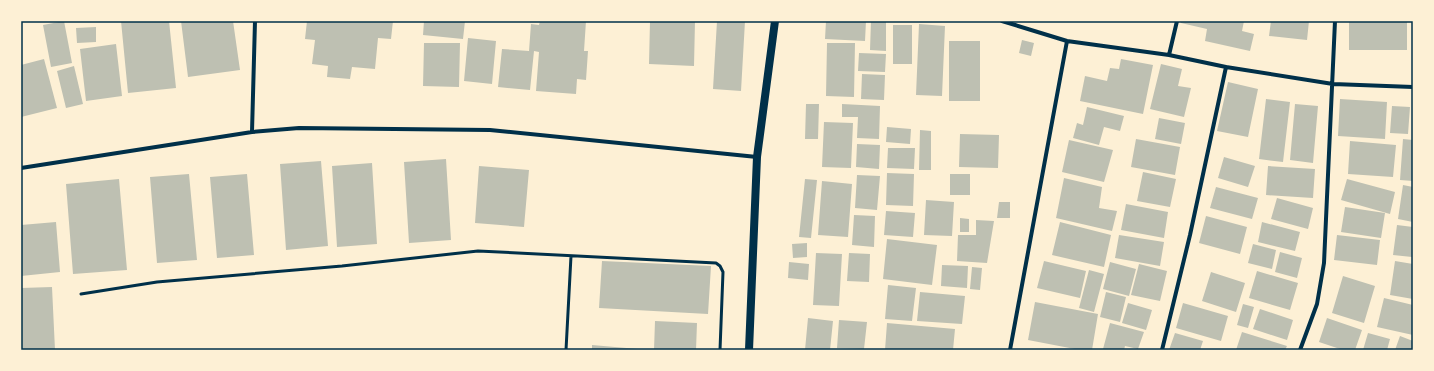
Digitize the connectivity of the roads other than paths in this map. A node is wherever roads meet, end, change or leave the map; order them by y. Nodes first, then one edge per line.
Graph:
1 (255, 21) edge
2 (775, 21) edge
3 (1002, 21) edge
4 (1177, 21) edge
5 (1335, 21) edge
6 (1013, 22) edge
7 (1067, 41) junction
8 (1169, 55) junction
9 (1226, 68) junction
10 (1333, 84) junction
11 (1413, 87) edge
12 (252, 132) junction
13 (757, 157) junction
14 (21, 168) edge
15 (571, 256) junction
16 (81, 294) dead end
17 (566, 350) edge
18 (720, 350) edge
19 (749, 350) edge
20 (1010, 350) edge
21 (1162, 350) edge
22 (1300, 350) edge

1 - 12 street
2 - 13 main road
3 - 6 street
4 - 8 street
5 - 10 street
6 - 7 street
7 - 8 street
7 - 20 street
8 - 9 street
9 - 10 street
9 - 21 street
10 - 11 street
10 - 22 street
12 - 13 street
12 - 14 street
13 - 19 main road
15 - 16 lane
15 - 17 lane
15 - 18 lane

